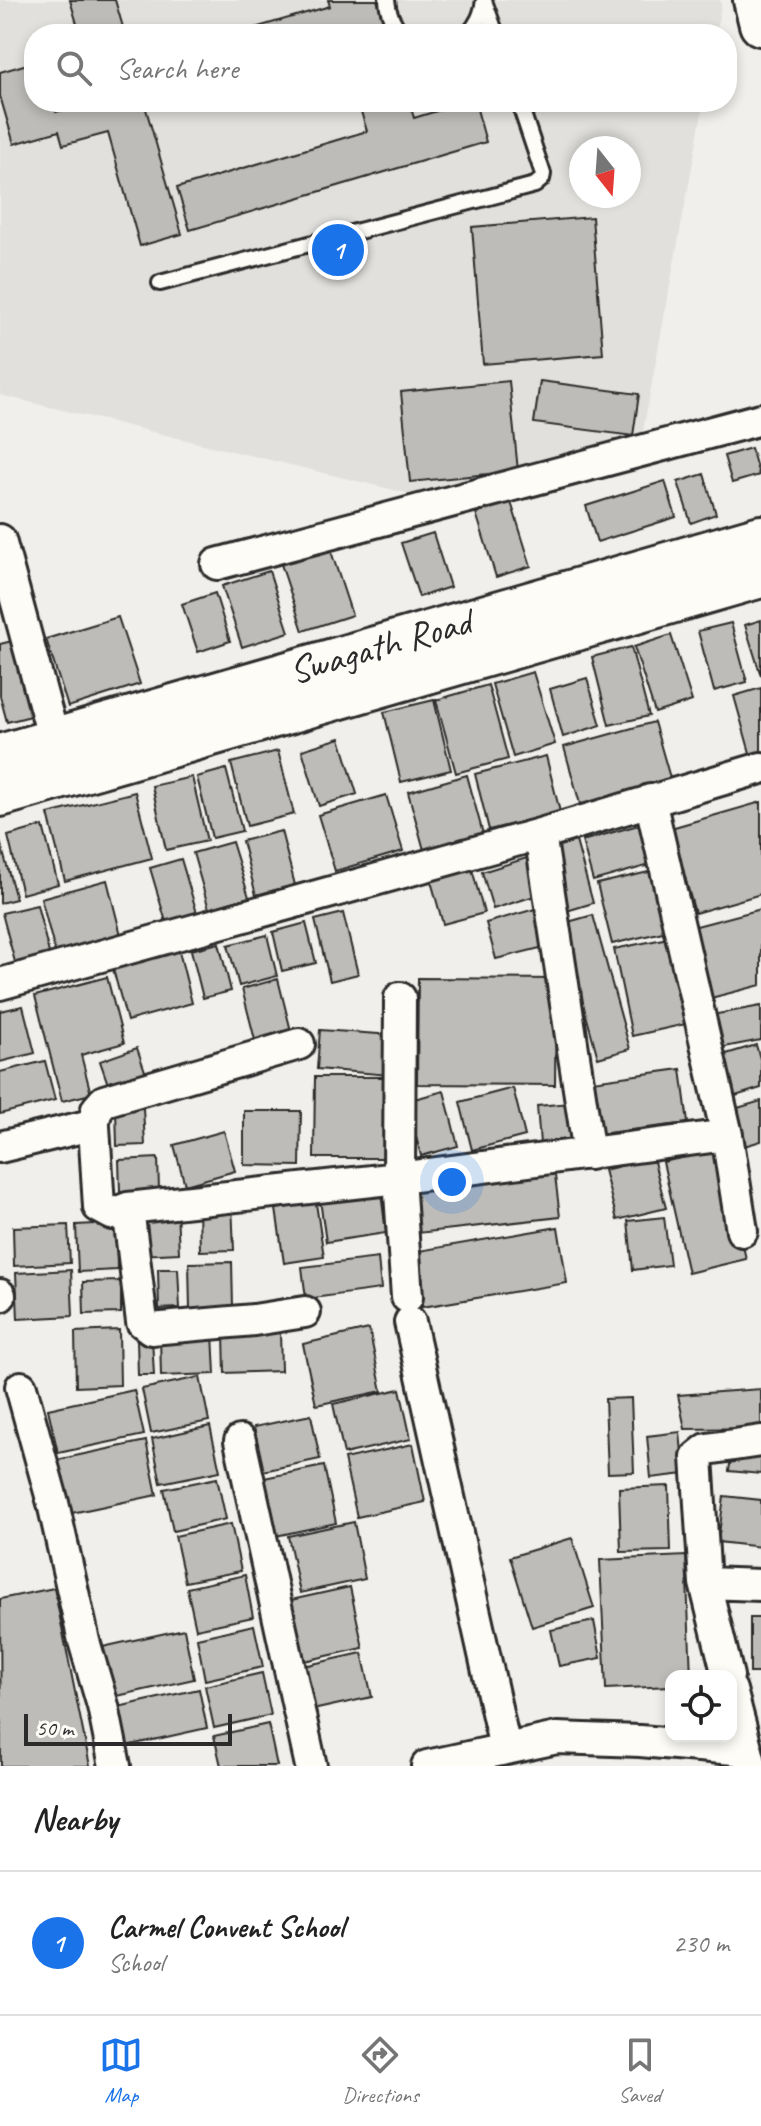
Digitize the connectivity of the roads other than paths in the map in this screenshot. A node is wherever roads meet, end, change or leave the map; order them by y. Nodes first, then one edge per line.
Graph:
1 (387, 0) edge
2 (484, 0) edge
3 (755, 0) edge
4 (393, 24) edge
5 (477, 24) edge
6 (492, 24) edge
7 (761, 24) edge
8 (522, 112) edge
9 (160, 283) dead end
10 (761, 419) edge
11 (761, 537) edge
12 (0, 540) edge
13 (217, 564) dead end
14 (761, 576) edge
15 (54, 740) junction
16 (0, 756) edge
17 (761, 768) edge
18 (0, 795) edge
19 (650, 800) junction
20 (540, 834) junction
21 (0, 984) edge
22 (400, 998) dead end
23 (299, 1044) dead end
24 (93, 1125) junction
25 (727, 1135) junction
26 (0, 1147) edge
27 (589, 1154) junction
28 (399, 1178) junction
29 (128, 1208) junction
30 (742, 1231) dead end
31 (305, 1312) dead end
32 (21, 1387) dead end
33 (240, 1441) dead end
34 (761, 1441) edge
35 (705, 1583) junction
36 (761, 1585) edge
37 (727, 1670) edge
38 (737, 1709) edge
39 (505, 1748) junction
40 (752, 1756) edge
41 (115, 1766) edge
42 (311, 1766) edge
43 (427, 1766) edge

1 - 4 lane
2 - 5 lane
2 - 6 lane
3 - 7 main road
8 - 9 lane
10 - 13 street
11 - 15 main road, Swagath Road
12 - 15 street
14 - 18 main road, Swagath Road
15 - 16 main road, Swagath Road
17 - 19 street
19 - 20 street
19 - 25 street
20 - 21 street
20 - 27 street
22 - 28 street
23 - 24 street
24 - 26 street
24 - 29 street
25 - 27 street
25 - 30 street
27 - 28 street
28 - 29 street
28 - 39 street
29 - 31 street
32 - 41 street
33 - 42 street
34 - 35 street
35 - 36 street
35 - 37 street
38 - 40 street
39 - 40 street
39 - 43 street

